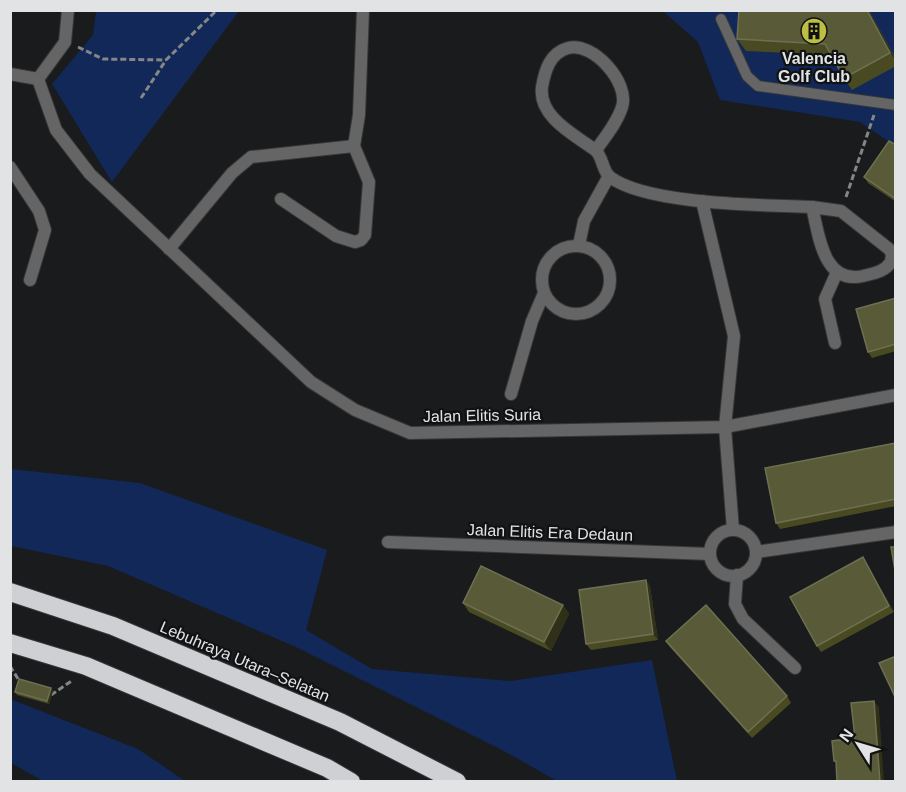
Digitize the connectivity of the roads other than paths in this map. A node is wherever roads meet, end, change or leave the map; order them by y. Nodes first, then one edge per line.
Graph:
1 (68, 10) edge
2 (363, 10) edge
3 (721, 19) dead end
4 (10, 74) edge
5 (38, 79) junction
6 (896, 105) edge
7 (354, 146) junction
8 (596, 150) junction
9 (10, 167) edge
10 (609, 176) junction
11 (281, 199) dead end
12 (702, 201) junction
13 (812, 207) junction
14 (579, 245) junction
15 (169, 249) junction
16 (837, 272) junction
17 (30, 280) dead end
18 (544, 293) junction
19 (835, 343) dead end
20 (511, 394) dead end
21 (896, 395) edge
22 (725, 427) junction
23 (733, 530) junction
24 (896, 532) edge
25 (388, 542) dead end
26 (756, 552) junction
27 (710, 554) junction
28 (737, 576) junction
29 (10, 592) edge
30 (10, 643) edge
31 (795, 668) dead end
32 (351, 782) edge
33 (457, 782) edge

1 - 5 street
2 - 7 street
3 - 6 lane
4 - 5 street
5 - 15 street, Jalan Elitis Suria
7 - 11 street
7 - 15 street
8 - 8 street
8 - 10 street
9 - 17 street
10 - 12 street
10 - 14 street
12 - 13 street
12 - 22 street
13 - 16 street
13 - 16 street
14 - 18 street
14 - 18 street
15 - 22 street, Jalan Elitis Suria
16 - 19 street
18 - 20 street
21 - 22 street, Jalan Elitis Suria
22 - 23 street
23 - 26 street
23 - 27 street
24 - 26 street
25 - 27 street, Jalan Elitis Era Dedaun
26 - 28 street
27 - 28 street
28 - 31 street
29 - 33 highway, Lebuhraya Utara–Selatan
30 - 32 highway

